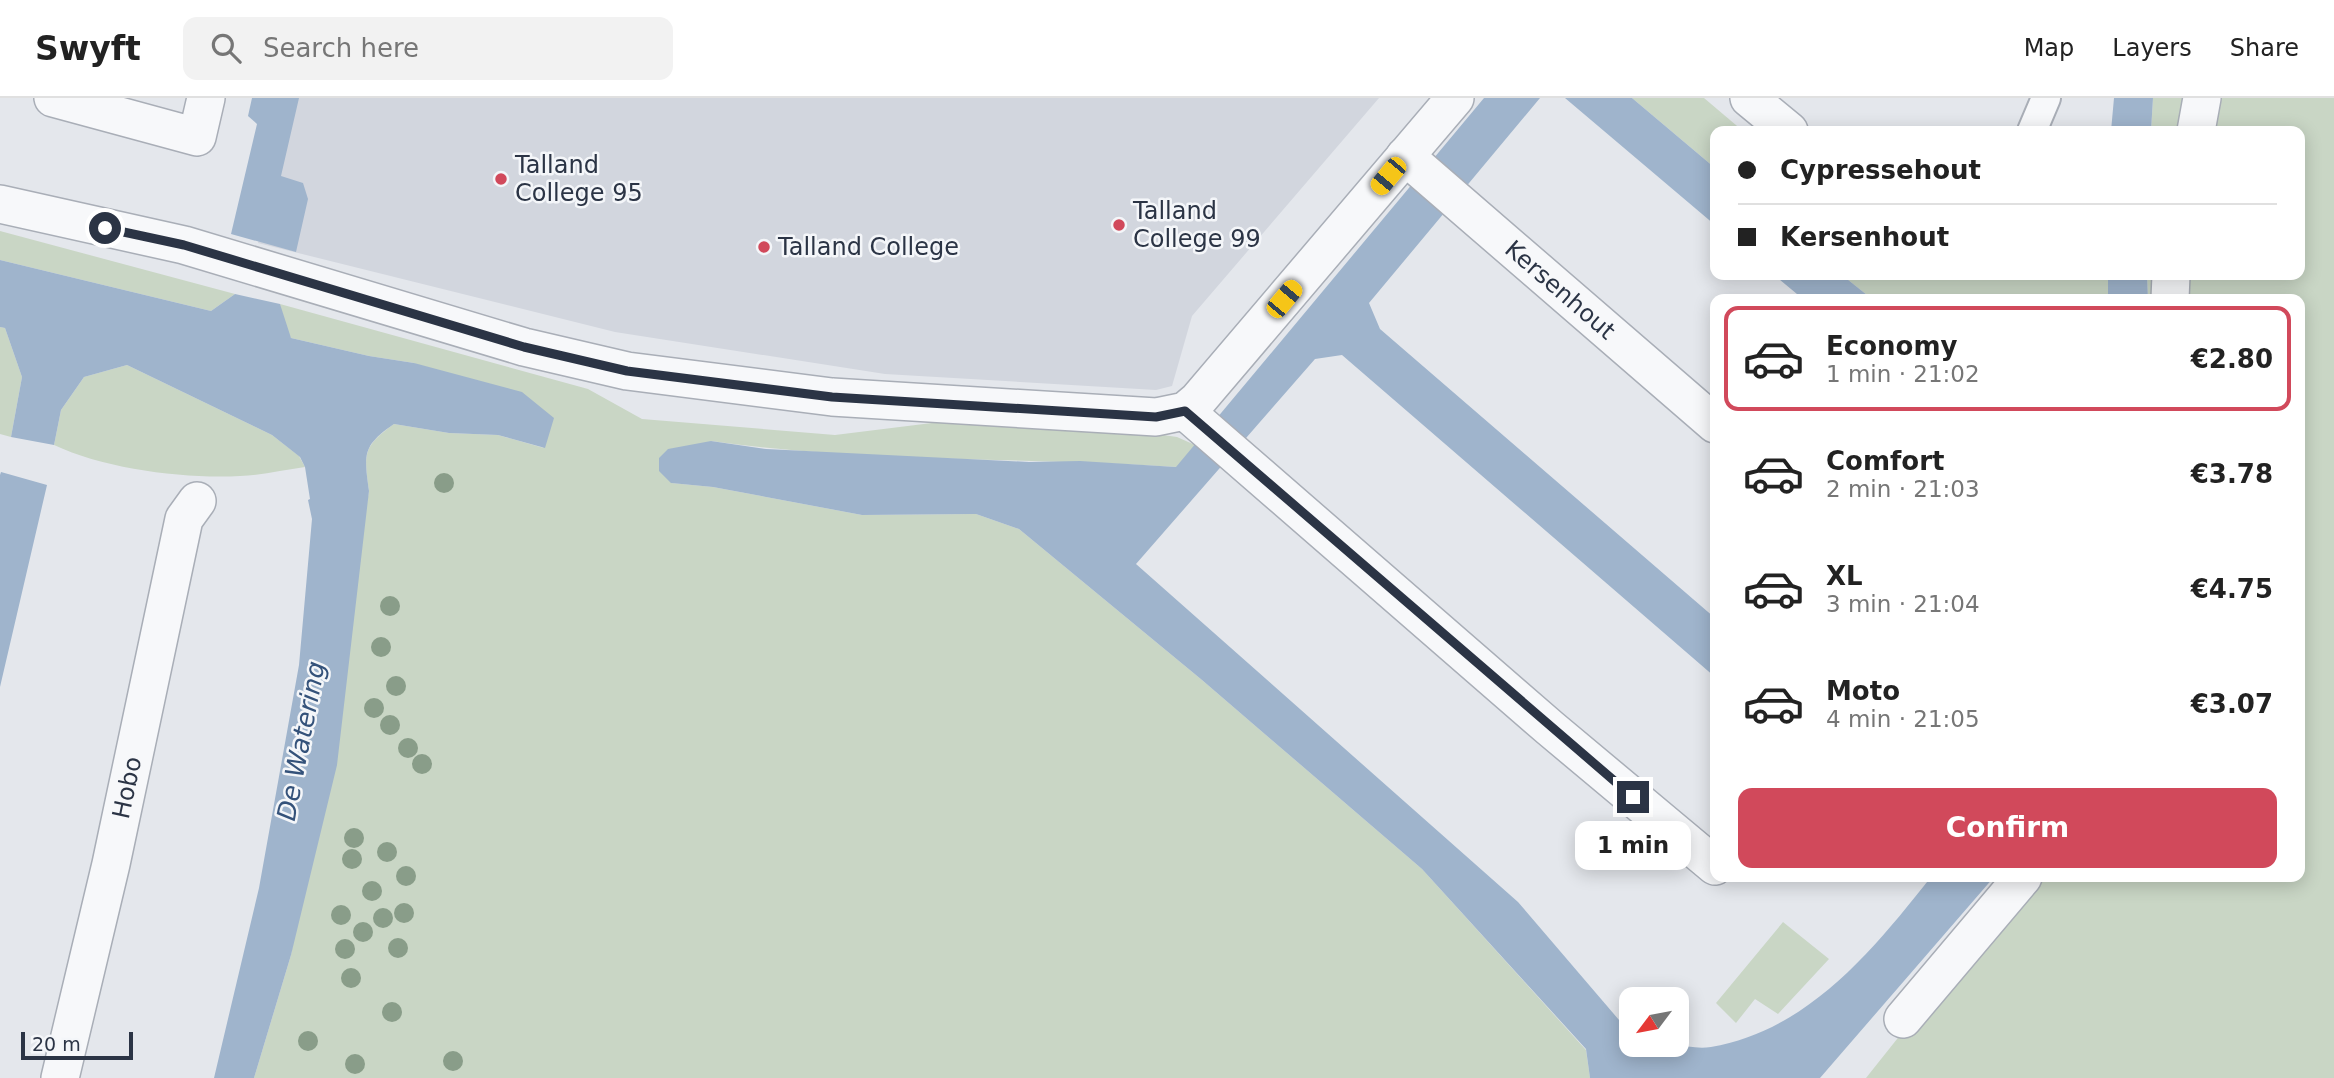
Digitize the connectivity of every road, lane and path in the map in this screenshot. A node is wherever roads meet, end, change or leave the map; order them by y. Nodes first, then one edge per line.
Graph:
1 (53, 98) edge
2 (206, 98) edge
3 (1455, 98) edge
4 (1749, 98) edge
5 (2046, 98) edge
6 (2202, 98) edge
7 (1783, 126) edge
8 (2034, 126) edge
9 (2197, 126) edge
10 (1413, 162) junction
11 (0, 204) edge
12 (1192, 417) junction
13 (1710, 420) edge
14 (197, 501) dead end
15 (1710, 862) edge
16 (2019, 882) edge
17 (1903, 1019) dead end
18 (60, 1078) edge

1 - 2 street
3 - 10 street
4 - 7 street
5 - 8 street
6 - 9 street
10 - 12 street
10 - 13 street, Kersenhout
11 - 12 street
12 - 15 street
14 - 18 street, Hobo
16 - 17 street

